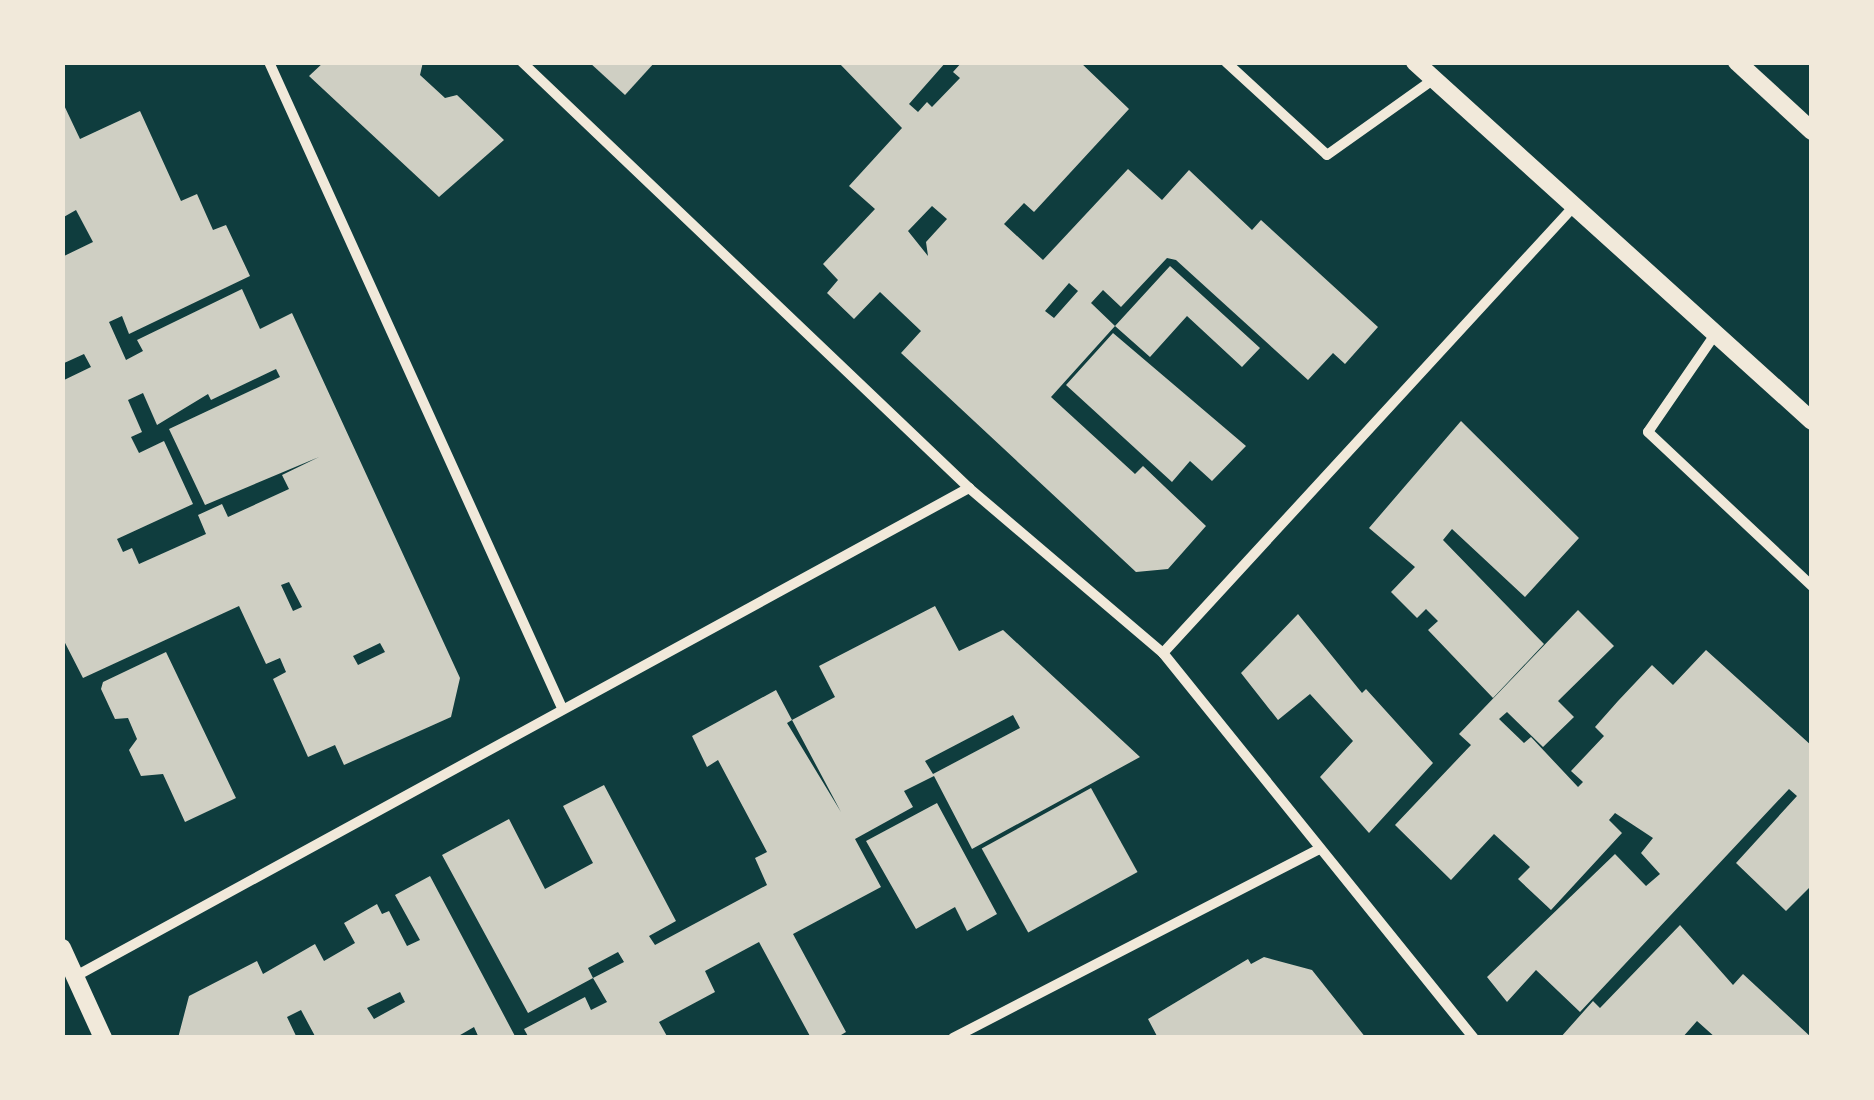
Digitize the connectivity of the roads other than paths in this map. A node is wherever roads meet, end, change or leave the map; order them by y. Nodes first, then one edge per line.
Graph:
1 (270, 62) edge
2 (522, 62) edge
3 (1226, 62) edge
4 (1415, 62) edge
5 (1737, 62) edge
6 (1434, 79) junction
7 (1812, 131) edge
8 (1577, 203) junction
9 (1716, 332) junction
10 (1812, 420) edge
11 (969, 488) junction
12 (1812, 586) edge
13 (1163, 653) junction
14 (562, 708) junction
15 (1317, 850) junction
16 (62, 948) edge
17 (76, 976) junction
18 (103, 1038) edge
19 (953, 1038) edge
20 (1474, 1038) edge

1 - 14 street
2 - 11 street
3 - 6 street
4 - 6 street
5 - 7 street
6 - 8 street
8 - 9 street
8 - 13 street
9 - 10 street
9 - 12 street
11 - 13 street
11 - 14 street
13 - 15 street
14 - 17 street
15 - 19 street
15 - 20 street
16 - 17 street
17 - 18 street

